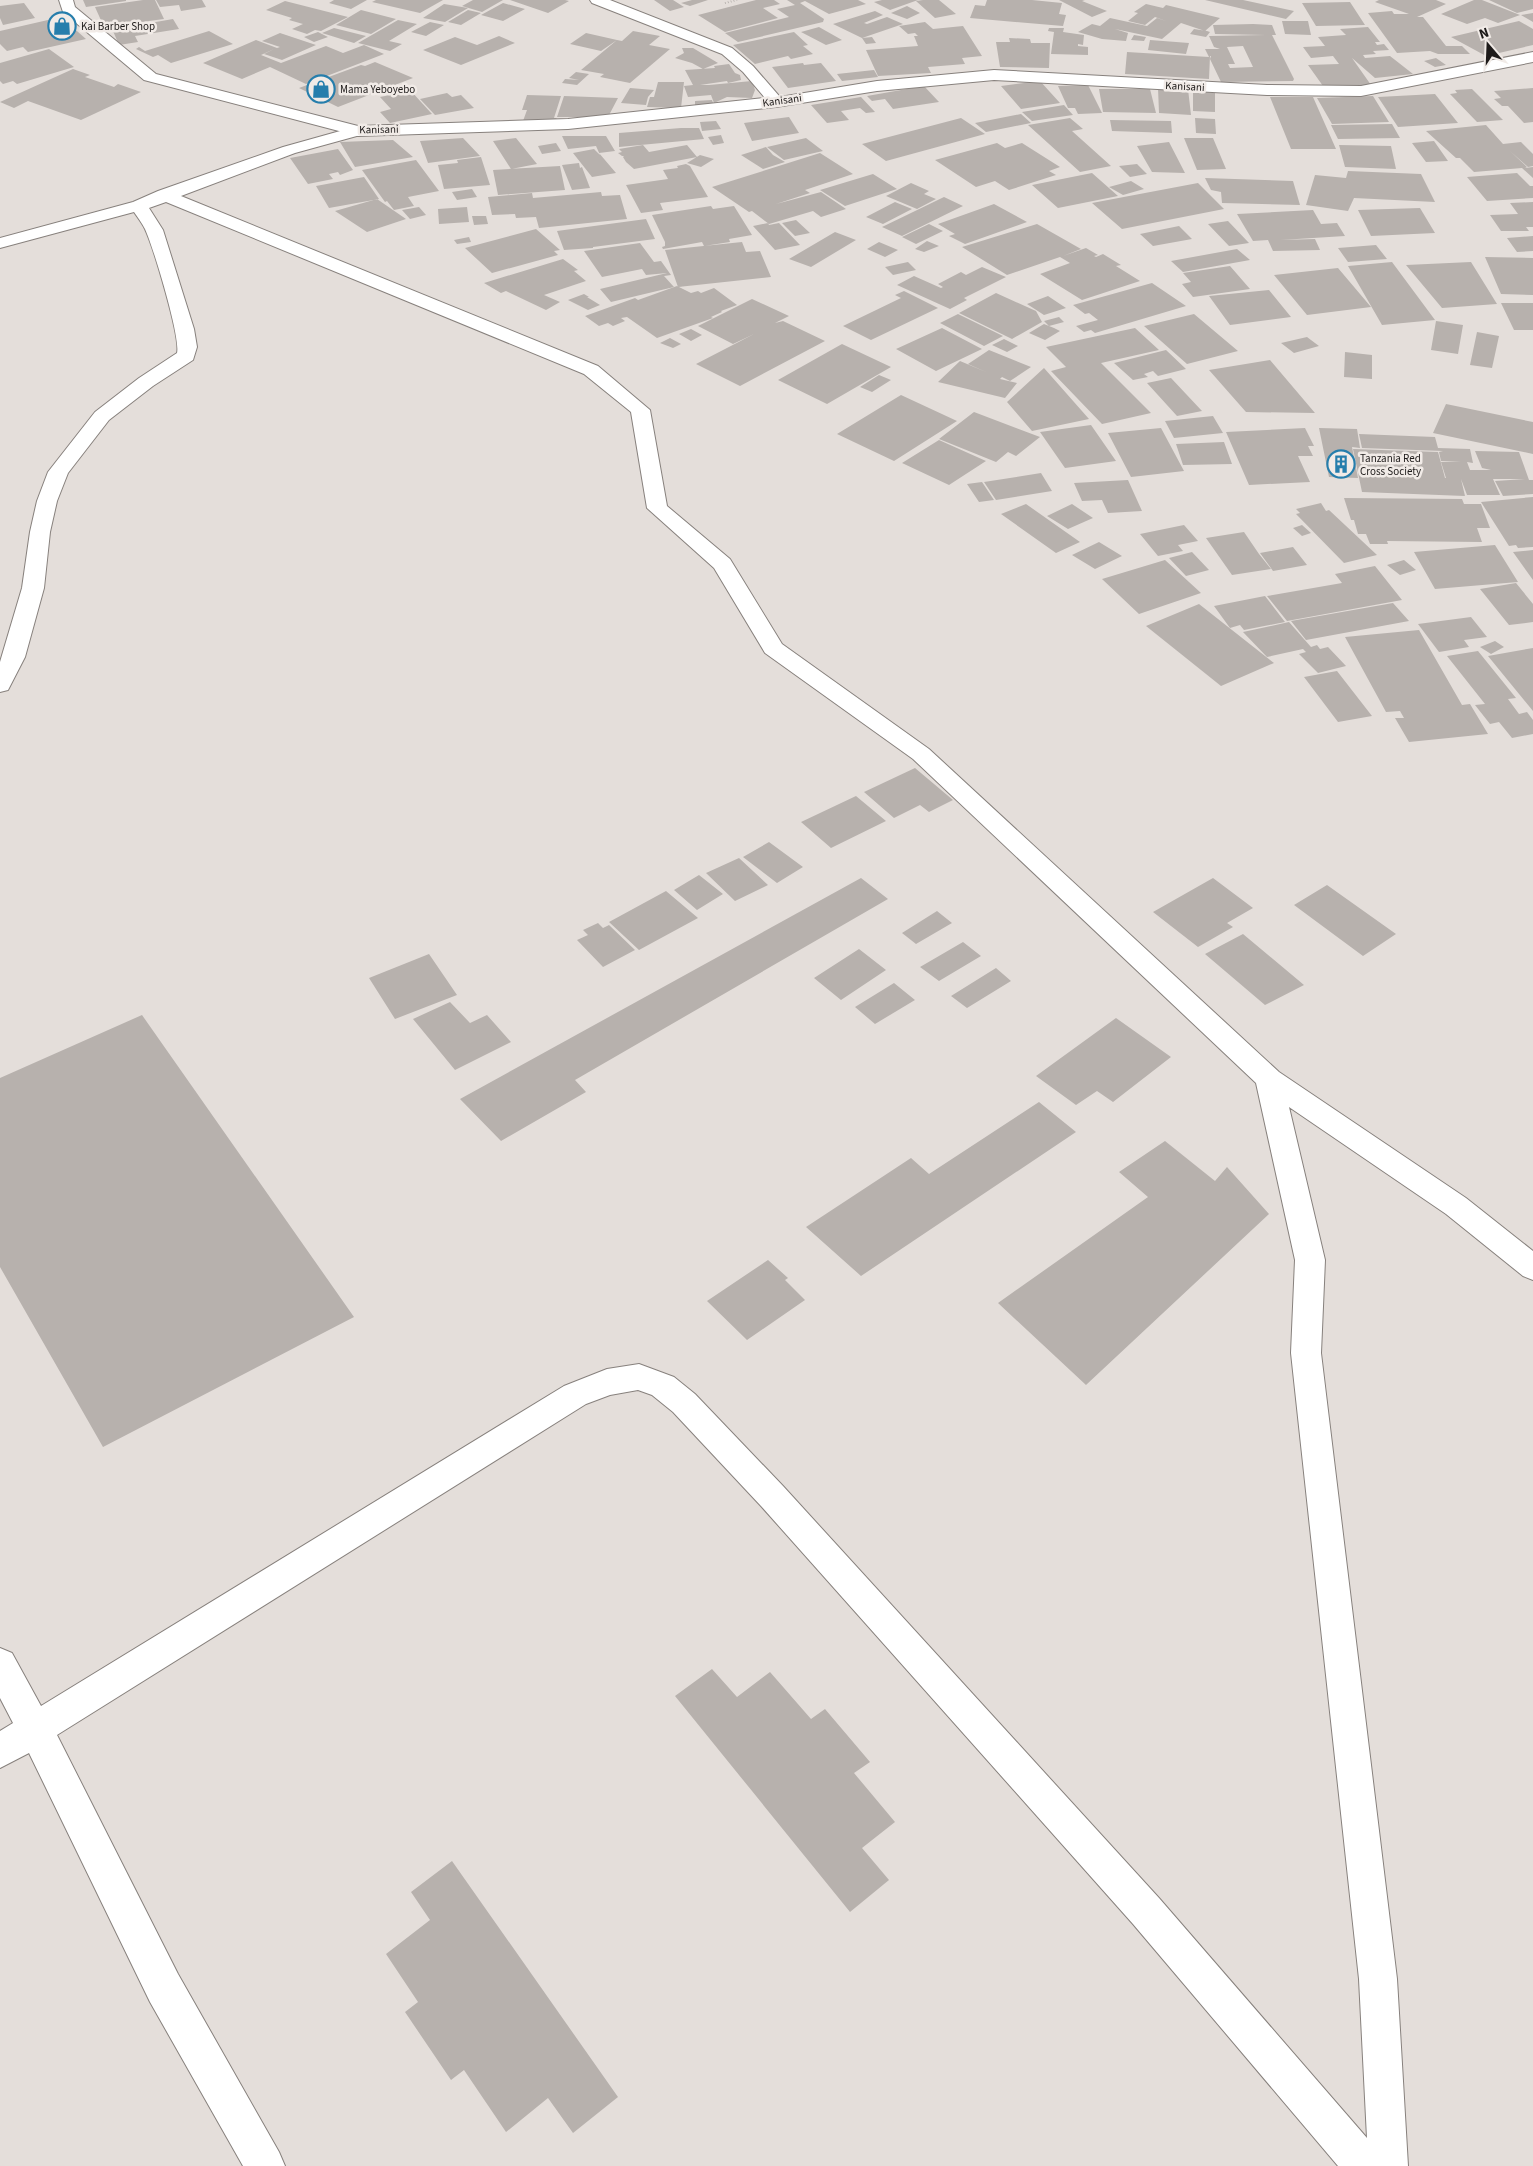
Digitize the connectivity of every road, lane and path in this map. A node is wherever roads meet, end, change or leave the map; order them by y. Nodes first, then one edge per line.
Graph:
1 (66, 0) edge
2 (596, 0) edge
3 (1533, 56) edge
4 (776, 102) junction
5 (358, 131) junction
6 (164, 196) junction
7 (139, 206) junction
8 (0, 243) edge
9 (0, 685) edge
10 (1269, 1079) junction
11 (1533, 1268) edge
12 (0, 1664) edge
13 (35, 1729) junction
14 (0, 1751) edge
15 (265, 2166) edge
16 (1364, 2166) edge
17 (1388, 2166) edge

1 - 5 street, Kanisani
2 - 4 street
3 - 4 street, Kanisani
4 - 5 street, Kanisani
5 - 6 street
6 - 7 street
6 - 10 street
7 - 8 street
7 - 9 street
10 - 11 street
10 - 17 street
12 - 13 street
13 - 14 street
13 - 15 street
13 - 16 street

